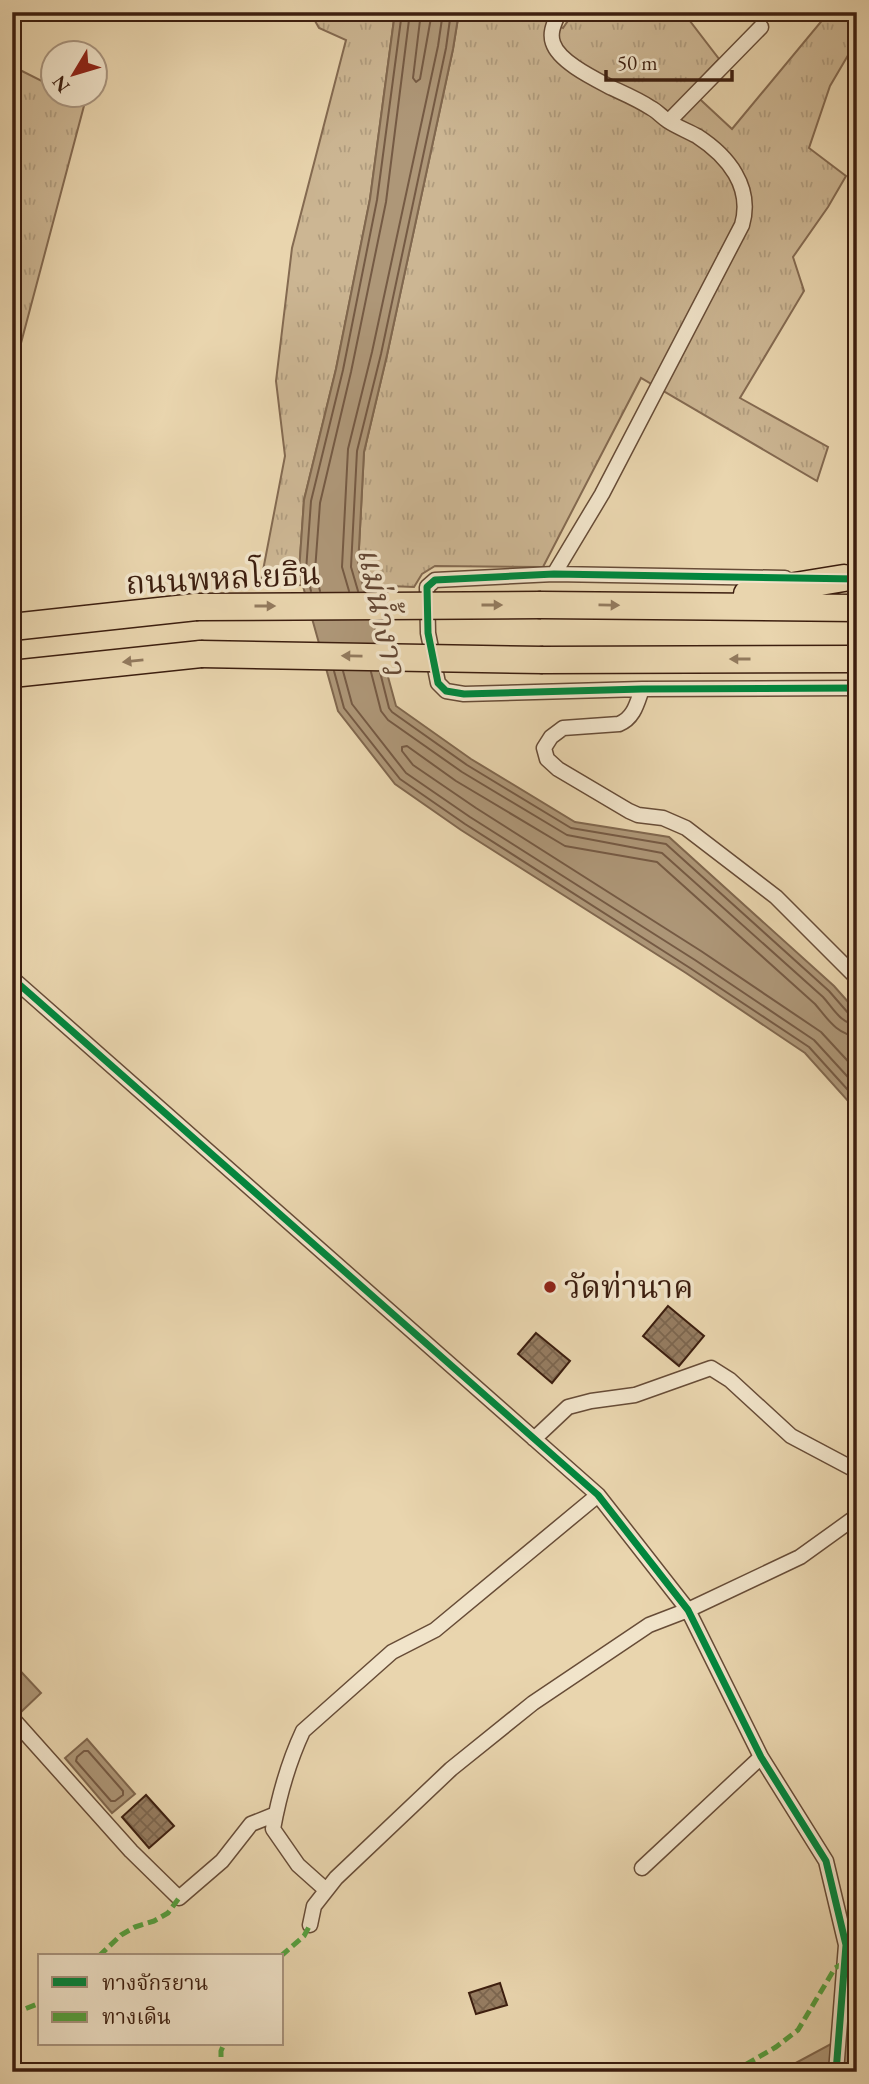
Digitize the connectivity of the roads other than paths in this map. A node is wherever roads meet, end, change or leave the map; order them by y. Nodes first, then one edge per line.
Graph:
1 (559, 12) edge
2 (761, 27) dead end
3 (669, 121) junction
4 (554, 574) junction
5 (850, 578) edge
6 (676, 606) junction
7 (857, 608) edge
8 (12, 627) edge
9 (788, 659) junction
10 (857, 659) edge
11 (857, 667) edge
12 (12, 674) edge
13 (857, 688) edge
14 (642, 689) junction
15 (12, 978) edge
16 (857, 978) edge
17 (534, 1439) junction
18 (857, 1471) edge
19 (598, 1495) junction
20 (857, 1516) edge
21 (688, 1610) junction
22 (12, 1718) edge
23 (761, 1757) junction
24 (276, 1814) junction
25 (642, 1868) dead end
26 (326, 1890) junction
27 (310, 1925) dead end
28 (851, 1944) edge
29 (836, 2072) edge

1 - 3 street
2 - 3 street
3 - 4 street
4 - 5 street
4 - 14 street
5 - 6 highway
6 - 7 highway, ถนนพหลโยธิน
8 -> 6 highway, ถนนพหลโยธิน, bridge
9 - 10 highway
9 - 11 highway
9 -> 12 highway, bridge
13 - 14 street
14 - 16 street
15 - 17 street
17 - 18 street
17 - 19 street
19 - 21 street
19 - 24 street
20 - 21 street
21 - 23 street
21 - 26 street
22 - 24 street
23 - 25 street
23 - 28 street
24 - 26 street
26 - 27 street
28 - 29 street

